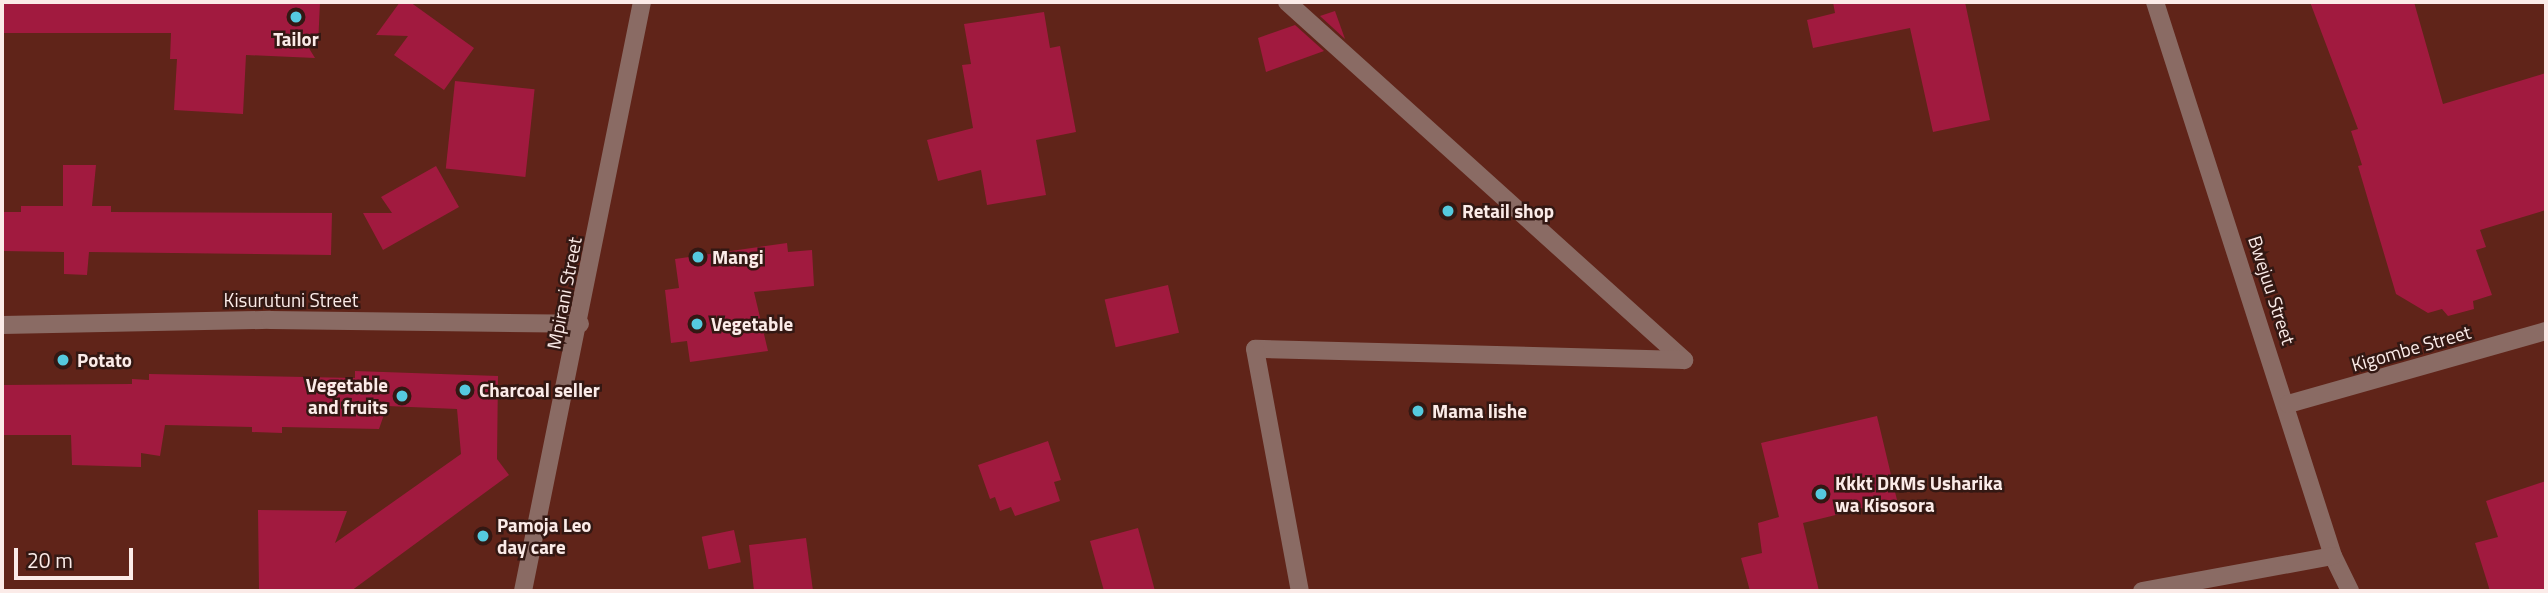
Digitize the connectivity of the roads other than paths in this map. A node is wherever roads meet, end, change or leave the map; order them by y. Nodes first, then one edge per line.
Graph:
1 (642, 2) edge
2 (1287, 2) edge
3 (2155, 2) edge
4 (580, 324) junction
5 (2, 325) edge
6 (2546, 331) edge
7 (2288, 404) junction
8 (2333, 556) junction
9 (523, 591) edge
10 (1300, 591) edge
11 (2141, 591) edge
12 (2350, 591) edge

1 - 4 street, Mpirani Street
2 - 10 street
3 - 7 street, Bwejuu Street
4 - 5 street, Kisurutuni Street
4 - 9 street, Mpirani Street
6 - 7 street, Kigombe Street
7 - 8 street, Bwejuu Street
8 - 11 street
8 - 12 street, Bwejuu Street

